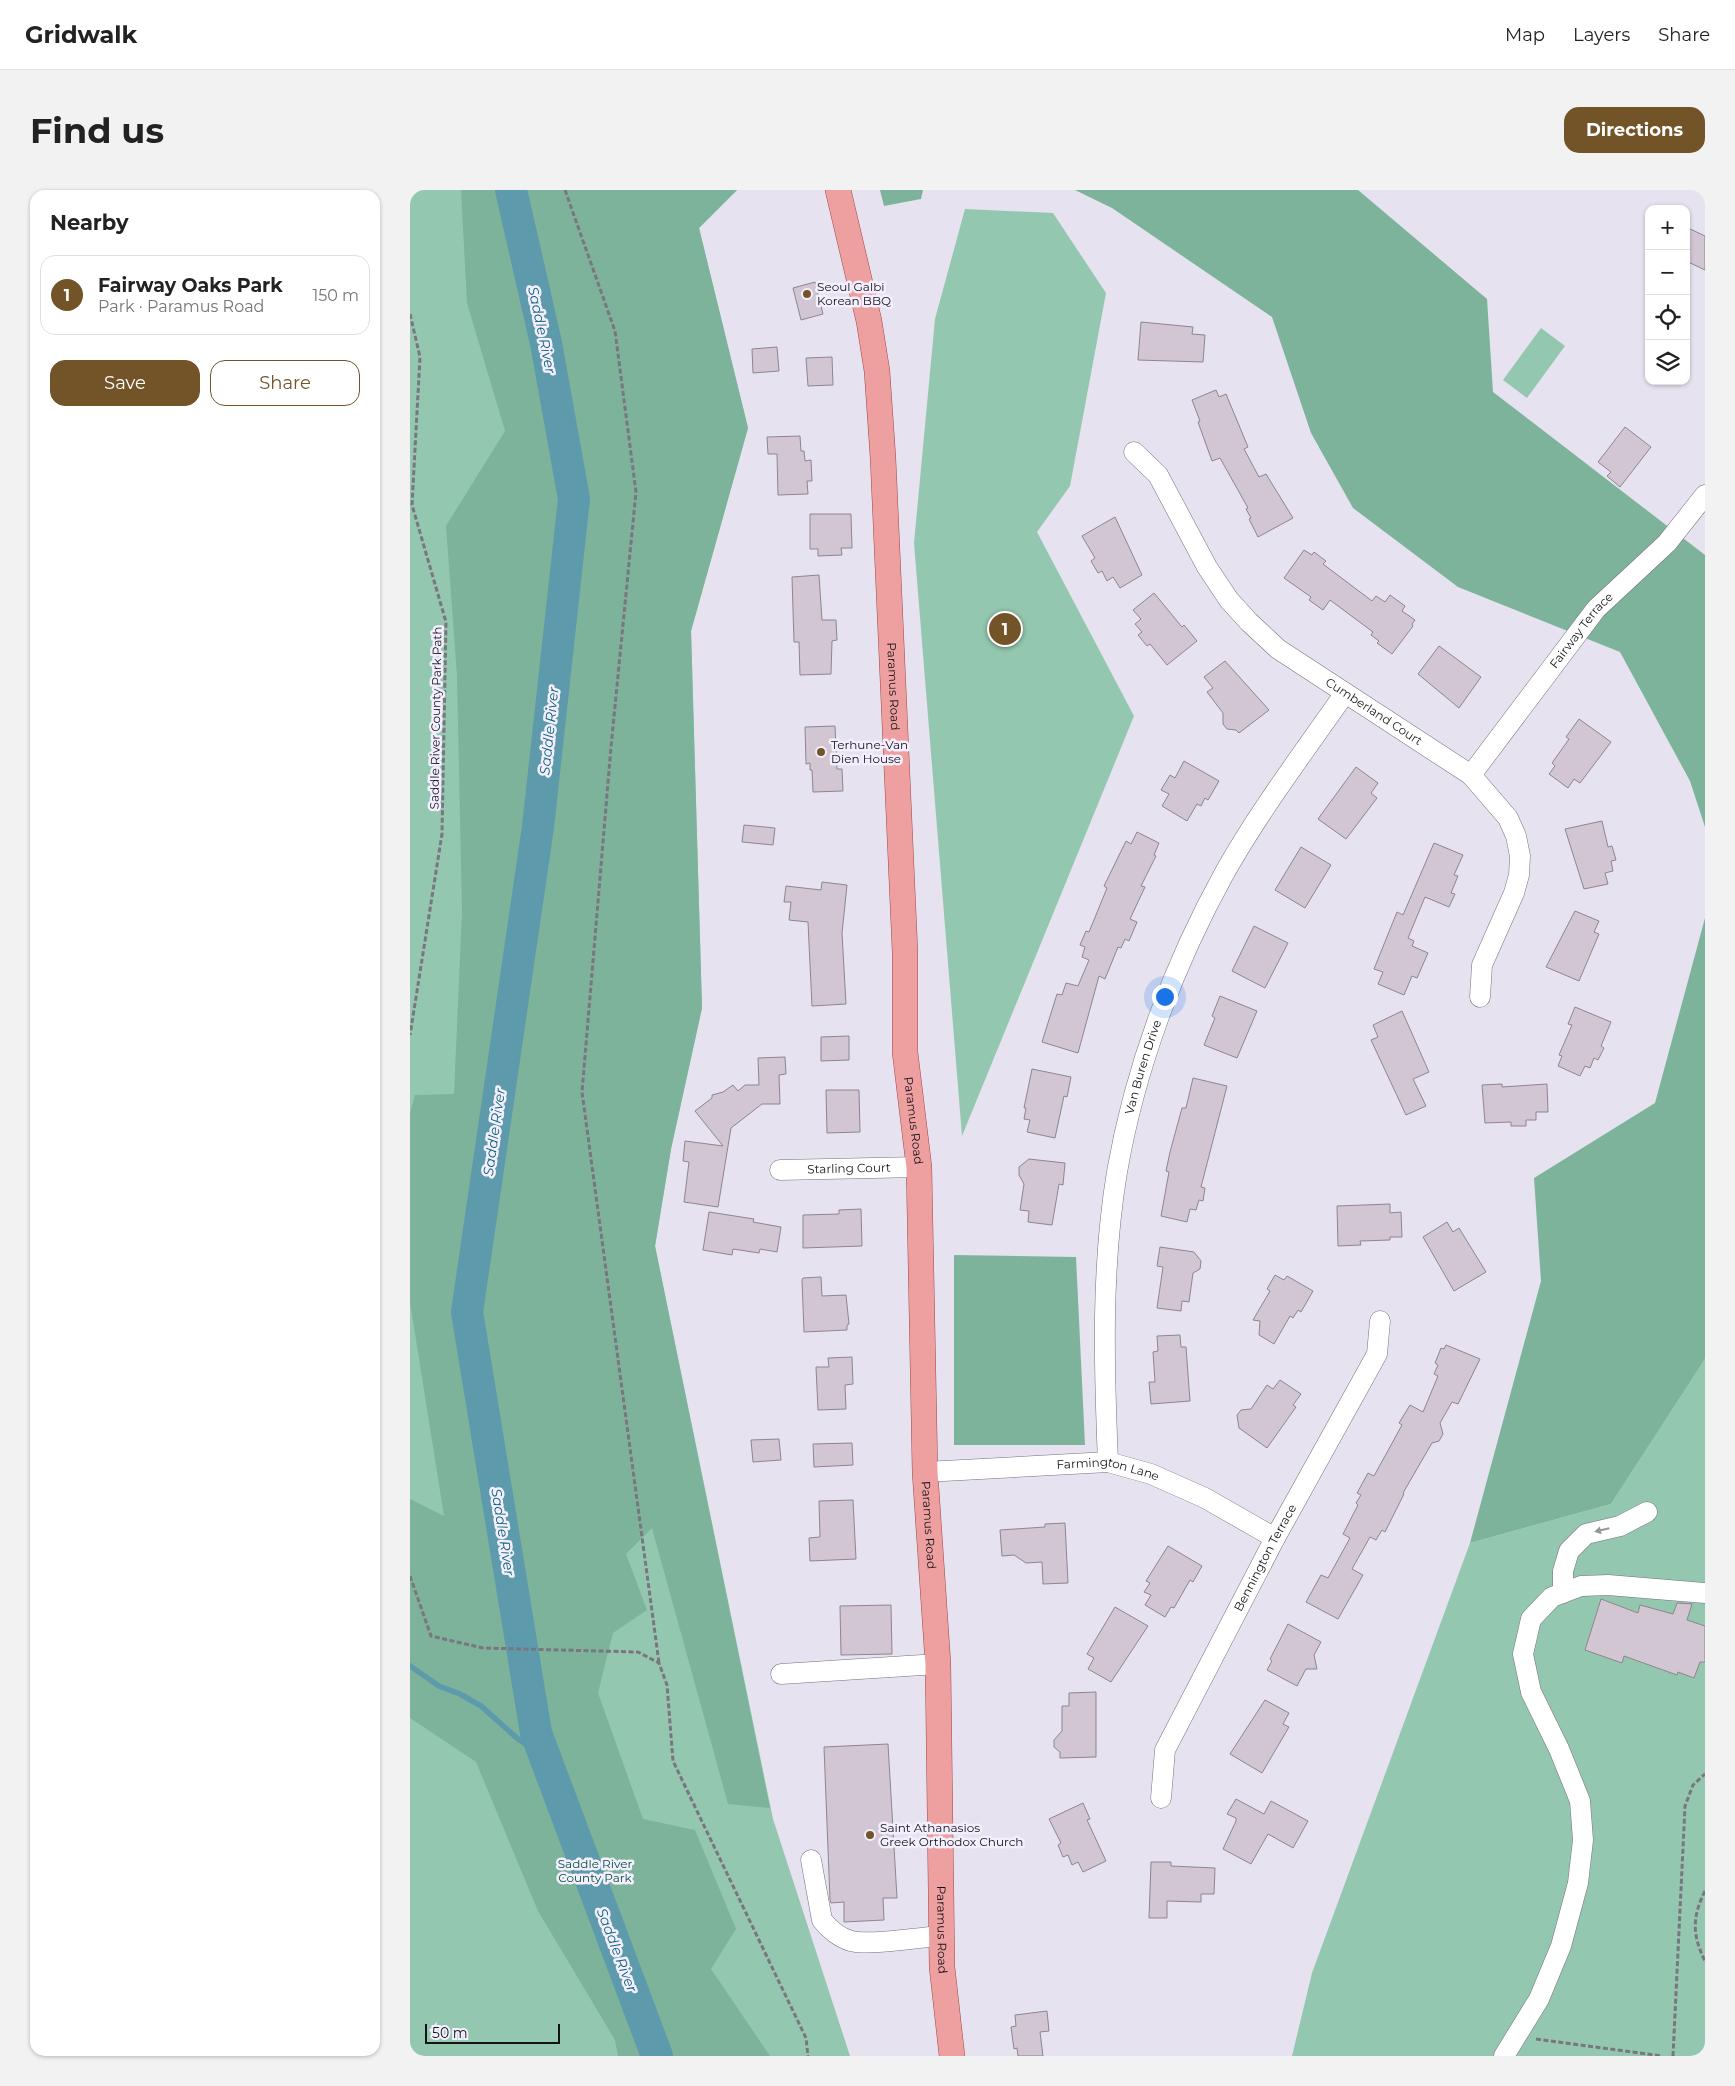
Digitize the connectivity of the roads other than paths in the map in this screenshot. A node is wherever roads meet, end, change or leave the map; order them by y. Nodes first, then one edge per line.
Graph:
1 (838, 190) edge
2 (1134, 452) dead end
3 (1705, 495) edge
4 (1345, 692) junction
5 (1470, 775) junction
6 (1480, 997) dead end
7 (919, 1167) junction
8 (780, 1170) dead end
9 (1380, 1320) dead end
10 (1108, 1462) junction
11 (925, 1472) junction
12 (1647, 1512) dead end
13 (1275, 1538) junction
14 (1563, 1593) junction
15 (1705, 1593) edge
16 (938, 1664) junction
17 (780, 1674) dead end
18 (1162, 1798) dead end
19 (811, 1860) dead end
20 (942, 1936) junction
21 (952, 2056) edge
22 (1504, 2056) edge

1 - 7 main road, Paramus Road
2 - 4 street, Cumberland Court
3 - 5 street, Fairway Terrace
4 - 5 street, Cumberland Court
4 - 10 street, Van Buren Drive
5 - 6 street, Cumberland Court
7 - 8 street, Starling Court
7 - 11 main road, Paramus Road
9 - 13 street, Bennington Terrace
10 - 11 street, Farmington Lane
10 - 13 street, Farmington Lane
11 - 16 main road, Paramus Road
12 -> 14 street
13 - 18 street, Bennington Terrace
14 - 15 street
14 - 22 street
16 - 17 street
16 - 20 main road, Paramus Road
19 - 20 street
20 - 21 main road, Paramus Road

